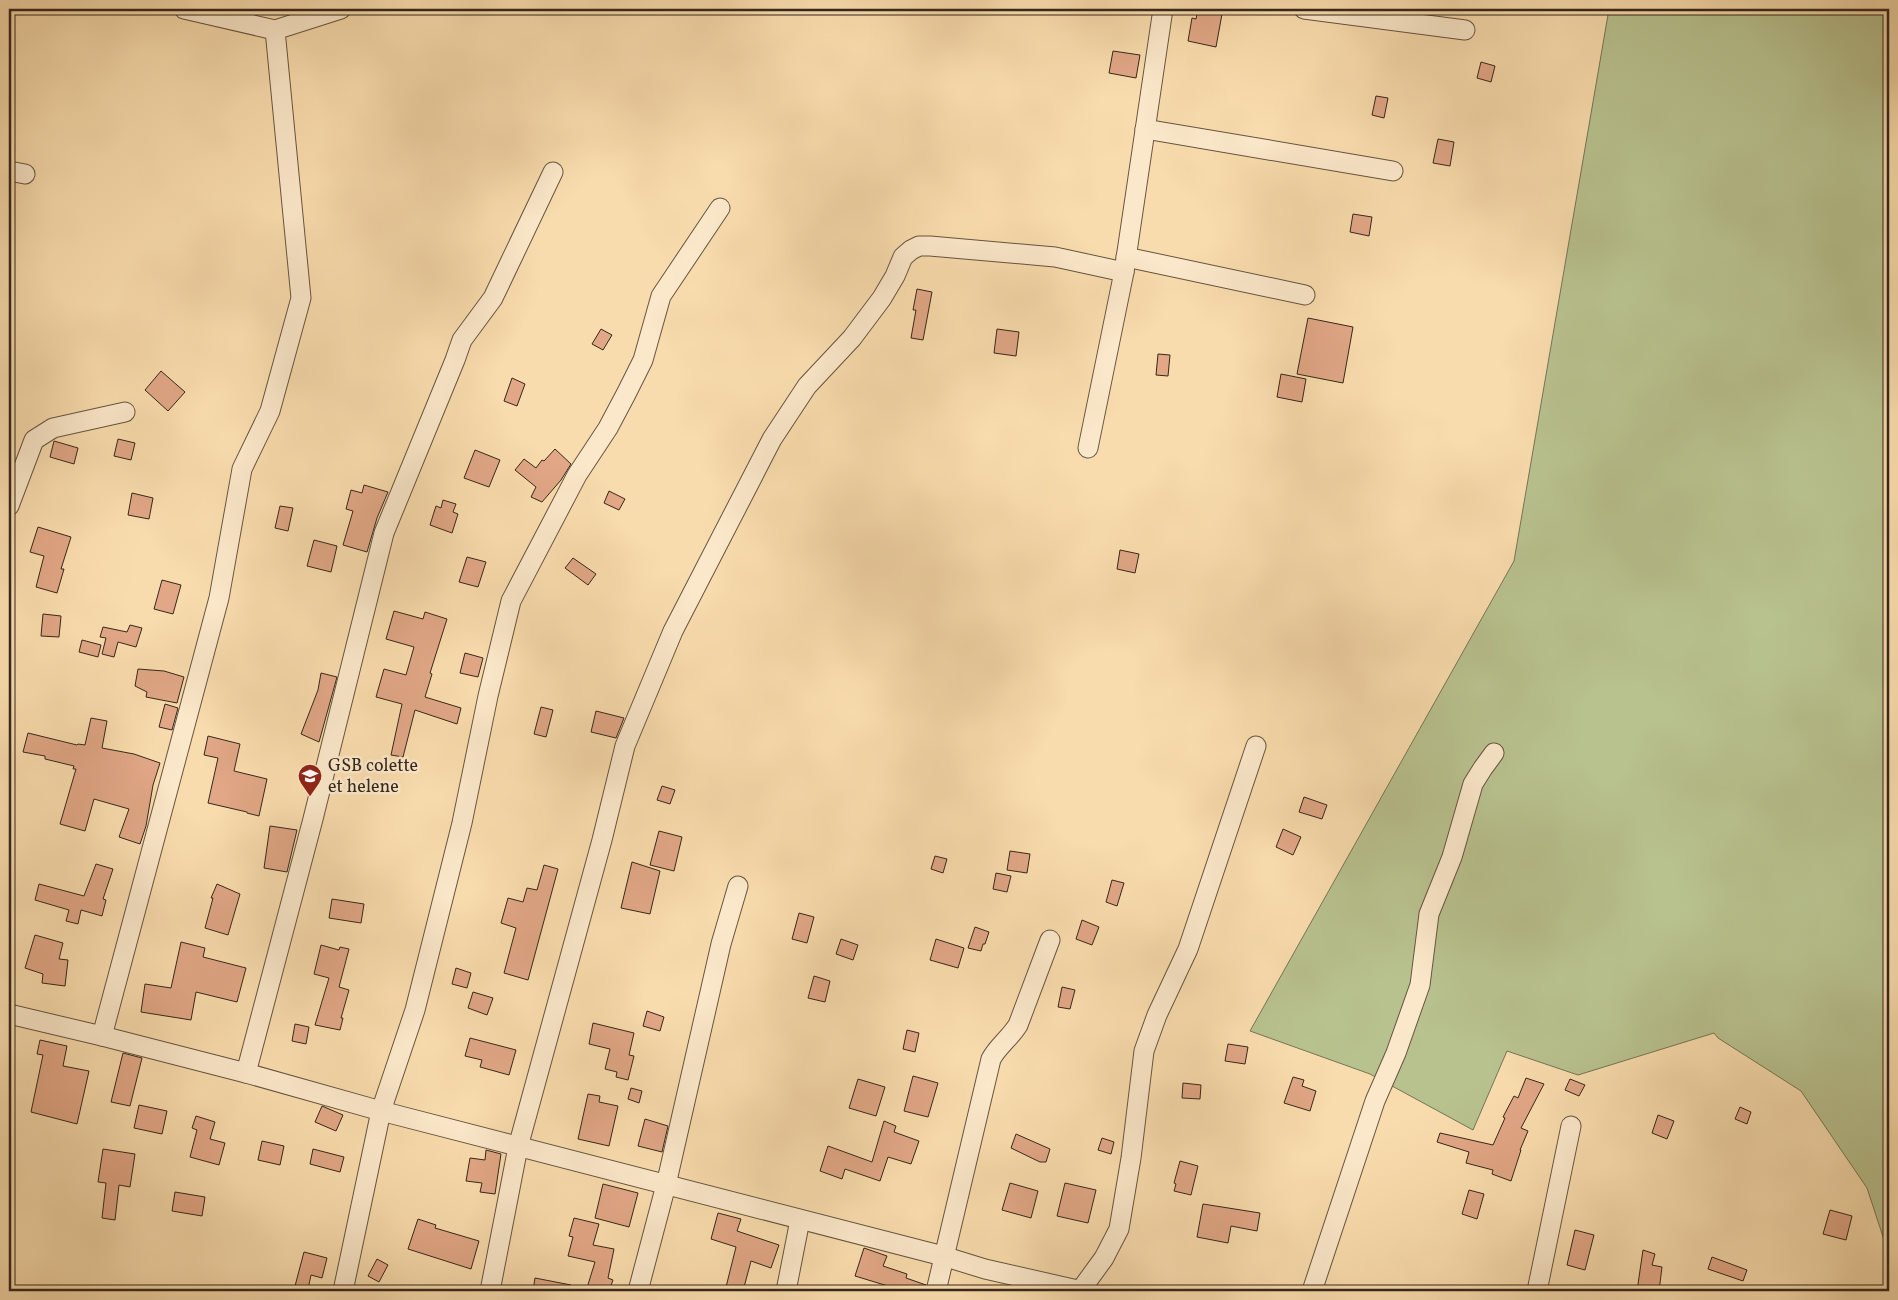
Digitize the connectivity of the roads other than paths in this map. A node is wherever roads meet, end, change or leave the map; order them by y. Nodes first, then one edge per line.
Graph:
1 (341, 9) edge
2 (1163, 9) edge
3 (1304, 9) edge
4 (184, 10) edge
5 (275, 30) junction
6 (1465, 30) dead end
7 (1145, 130) junction
8 (1393, 171) dead end
9 (554, 172) dead end
10 (720, 208) dead end
11 (1125, 264) junction
12 (1304, 295) dead end
13 (125, 412) dead end
14 (1088, 448) dead end
15 (9, 506) edge
16 (1256, 746) dead end
17 (1494, 753) dead end
18 (738, 886) dead end
19 (1050, 940) dead end
20 (9, 1014) edge
21 (102, 1036) junction
22 (246, 1073) junction
23 (381, 1111) junction
24 (1571, 1126) dead end
25 (518, 1147) junction
26 (666, 1185) junction
27 (800, 1220) junction
28 (944, 1256) junction
29 (343, 1291) edge
30 (490, 1291) edge
31 (638, 1291) edge
32 (786, 1291) edge
33 (936, 1291) edge
34 (1081, 1291) edge
35 (1312, 1291) edge
36 (1537, 1291) edge

1 - 5 street
2 - 7 street
3 - 6 street
4 - 5 street
5 - 21 street
7 - 8 street
7 - 11 street
9 - 22 street
10 - 23 street
11 - 12 street
11 - 14 street
11 - 25 street
13 - 15 street
16 - 34 street
17 - 35 street
18 - 26 street
19 - 28 street
20 - 21 street
21 - 22 street
22 - 23 street
23 - 25 street
23 - 29 street
24 - 36 street
25 - 26 street
25 - 30 street
26 - 27 street
26 - 31 street
27 - 28 street
27 - 32 street
28 - 33 street
28 - 34 street

